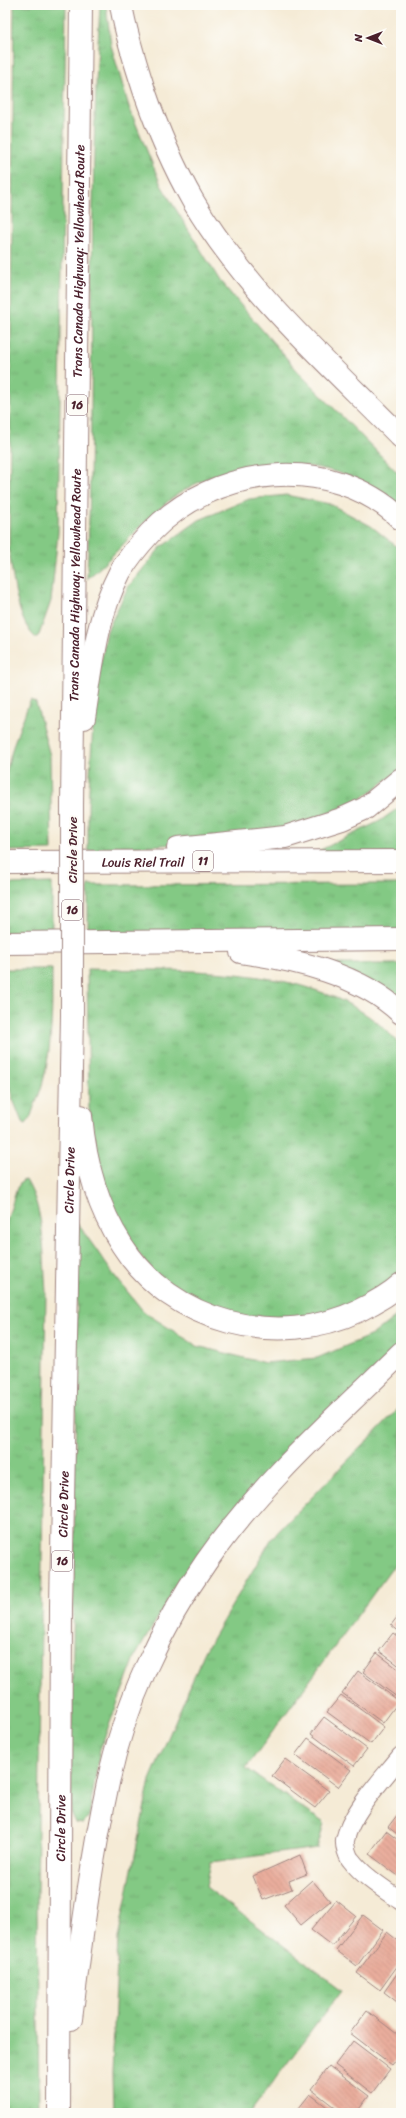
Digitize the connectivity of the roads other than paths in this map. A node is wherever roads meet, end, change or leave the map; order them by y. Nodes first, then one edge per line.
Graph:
1 (81, 5) edge
2 (121, 5) edge
3 (401, 437) edge
4 (401, 519) edge
5 (401, 779) edge
6 (72, 805) junction
7 (401, 860) edge
8 (5, 862) edge
9 (34, 862) junction
10 (401, 938) edge
11 (175, 942) junction
12 (5, 943) edge
13 (401, 1013) edge
14 (72, 1015) junction
15 (401, 1284) edge
16 (401, 1353) edge
17 (401, 1756) edge
18 (401, 1901) edge
19 (59, 2109) edge

1 - 6 highway, Trans Canada Highway: Yellowhead Route / 16
2 - 3 highway
4 - 6 highway
5 - 9 highway
6 - 14 highway, Circle Drive / 16, bridge
7 - 9 highway, Louis Riel Trail / 11
8 - 9 highway, Louis Riel Trail / 11
10 - 11 highway
11 - 12 highway
11 - 13 highway
14 - 15 highway
14 - 19 highway, Circle Drive / 16
16 - 19 highway
17 - 18 street

